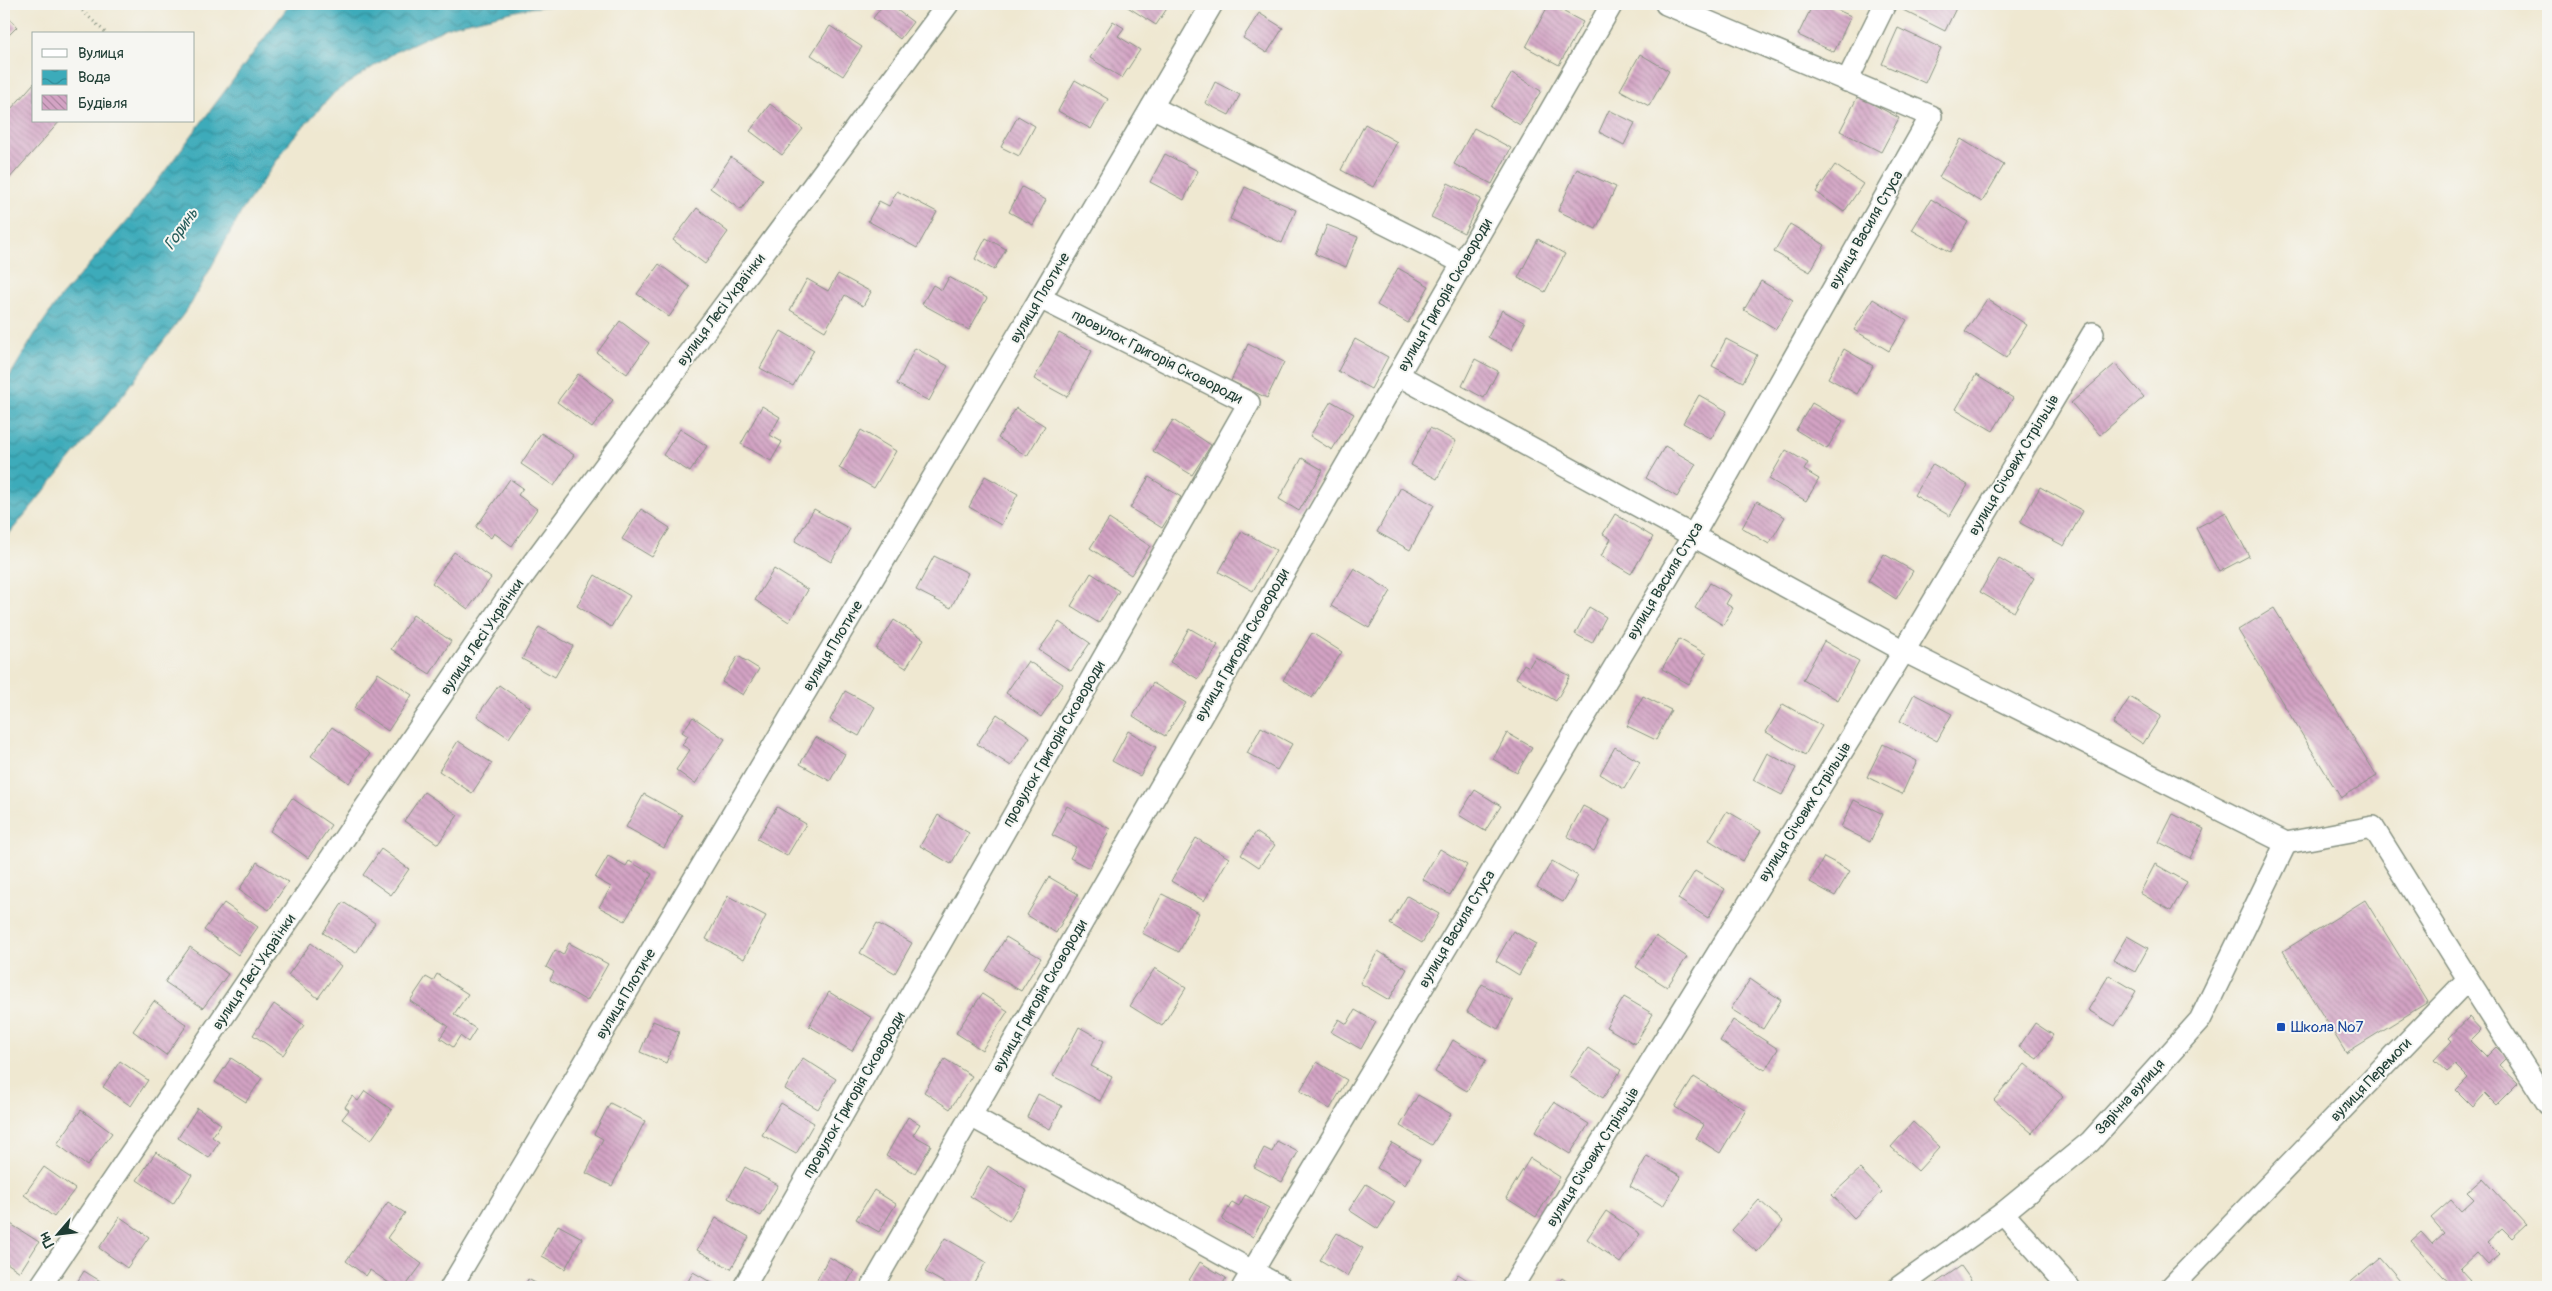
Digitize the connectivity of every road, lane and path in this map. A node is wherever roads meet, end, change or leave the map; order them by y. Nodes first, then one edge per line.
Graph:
1 (75, 4) edge
2 (948, 4) edge
3 (1212, 4) edge
4 (1612, 4) edge
5 (1666, 4) edge
6 (1885, 4) edge
7 (105, 32) edge
8 (1847, 81) junction
9 (1152, 107) junction
10 (1463, 263) junction
11 (1040, 298) junction
12 (2093, 333) dead end
13 (1398, 375) junction
14 (1694, 534) junction
15 (1904, 651) junction
16 (2286, 843) junction
17 (2468, 979) junction
18 (2548, 1104) edge
19 (971, 1116) junction
20 (2003, 1213) junction
21 (1247, 1280) edge
22 (40, 1287) edge
23 (452, 1287) edge
24 (744, 1287) edge
25 (872, 1287) edge
26 (1281, 1287) edge
27 (1512, 1287) edge
28 (1899, 1287) edge
29 (2069, 1287) edge
30 (2171, 1287) edge

1 - 7 path
2 - 22 street, вулиця Лесі Українки
3 - 9 street, вулиця Плотиче
4 - 10 street, вулиця Григорія Сковороди
5 - 8 street, вулиця Василя Стуса
6 - 8 street
8 - 14 street, вулиця Василя Стуса
9 - 10 street
9 - 11 street, вулиця Плотиче
10 - 13 street, вулиця Григорія Сковороди
11 - 23 street, вулиця Плотиче
11 - 24 street, провулок Григорія Сковороди
12 - 15 street, вулиця Січових Стрільців
13 - 14 street
13 - 19 street, вулиця Григорія Сковороди
14 - 15 street
14 - 21 street, вулиця Василя Стуса
15 - 16 street
15 - 27 street, вулиця Січових Стрільців
16 - 17 street
16 - 20 street, Зарічна вулиця
17 - 18 street
17 - 30 street, вулиця Перемоги
19 - 21 street
19 - 25 street, вулиця Григорія Сковороди
20 - 28 street, Зарічна вулиця
20 - 29 street
21 - 26 street

